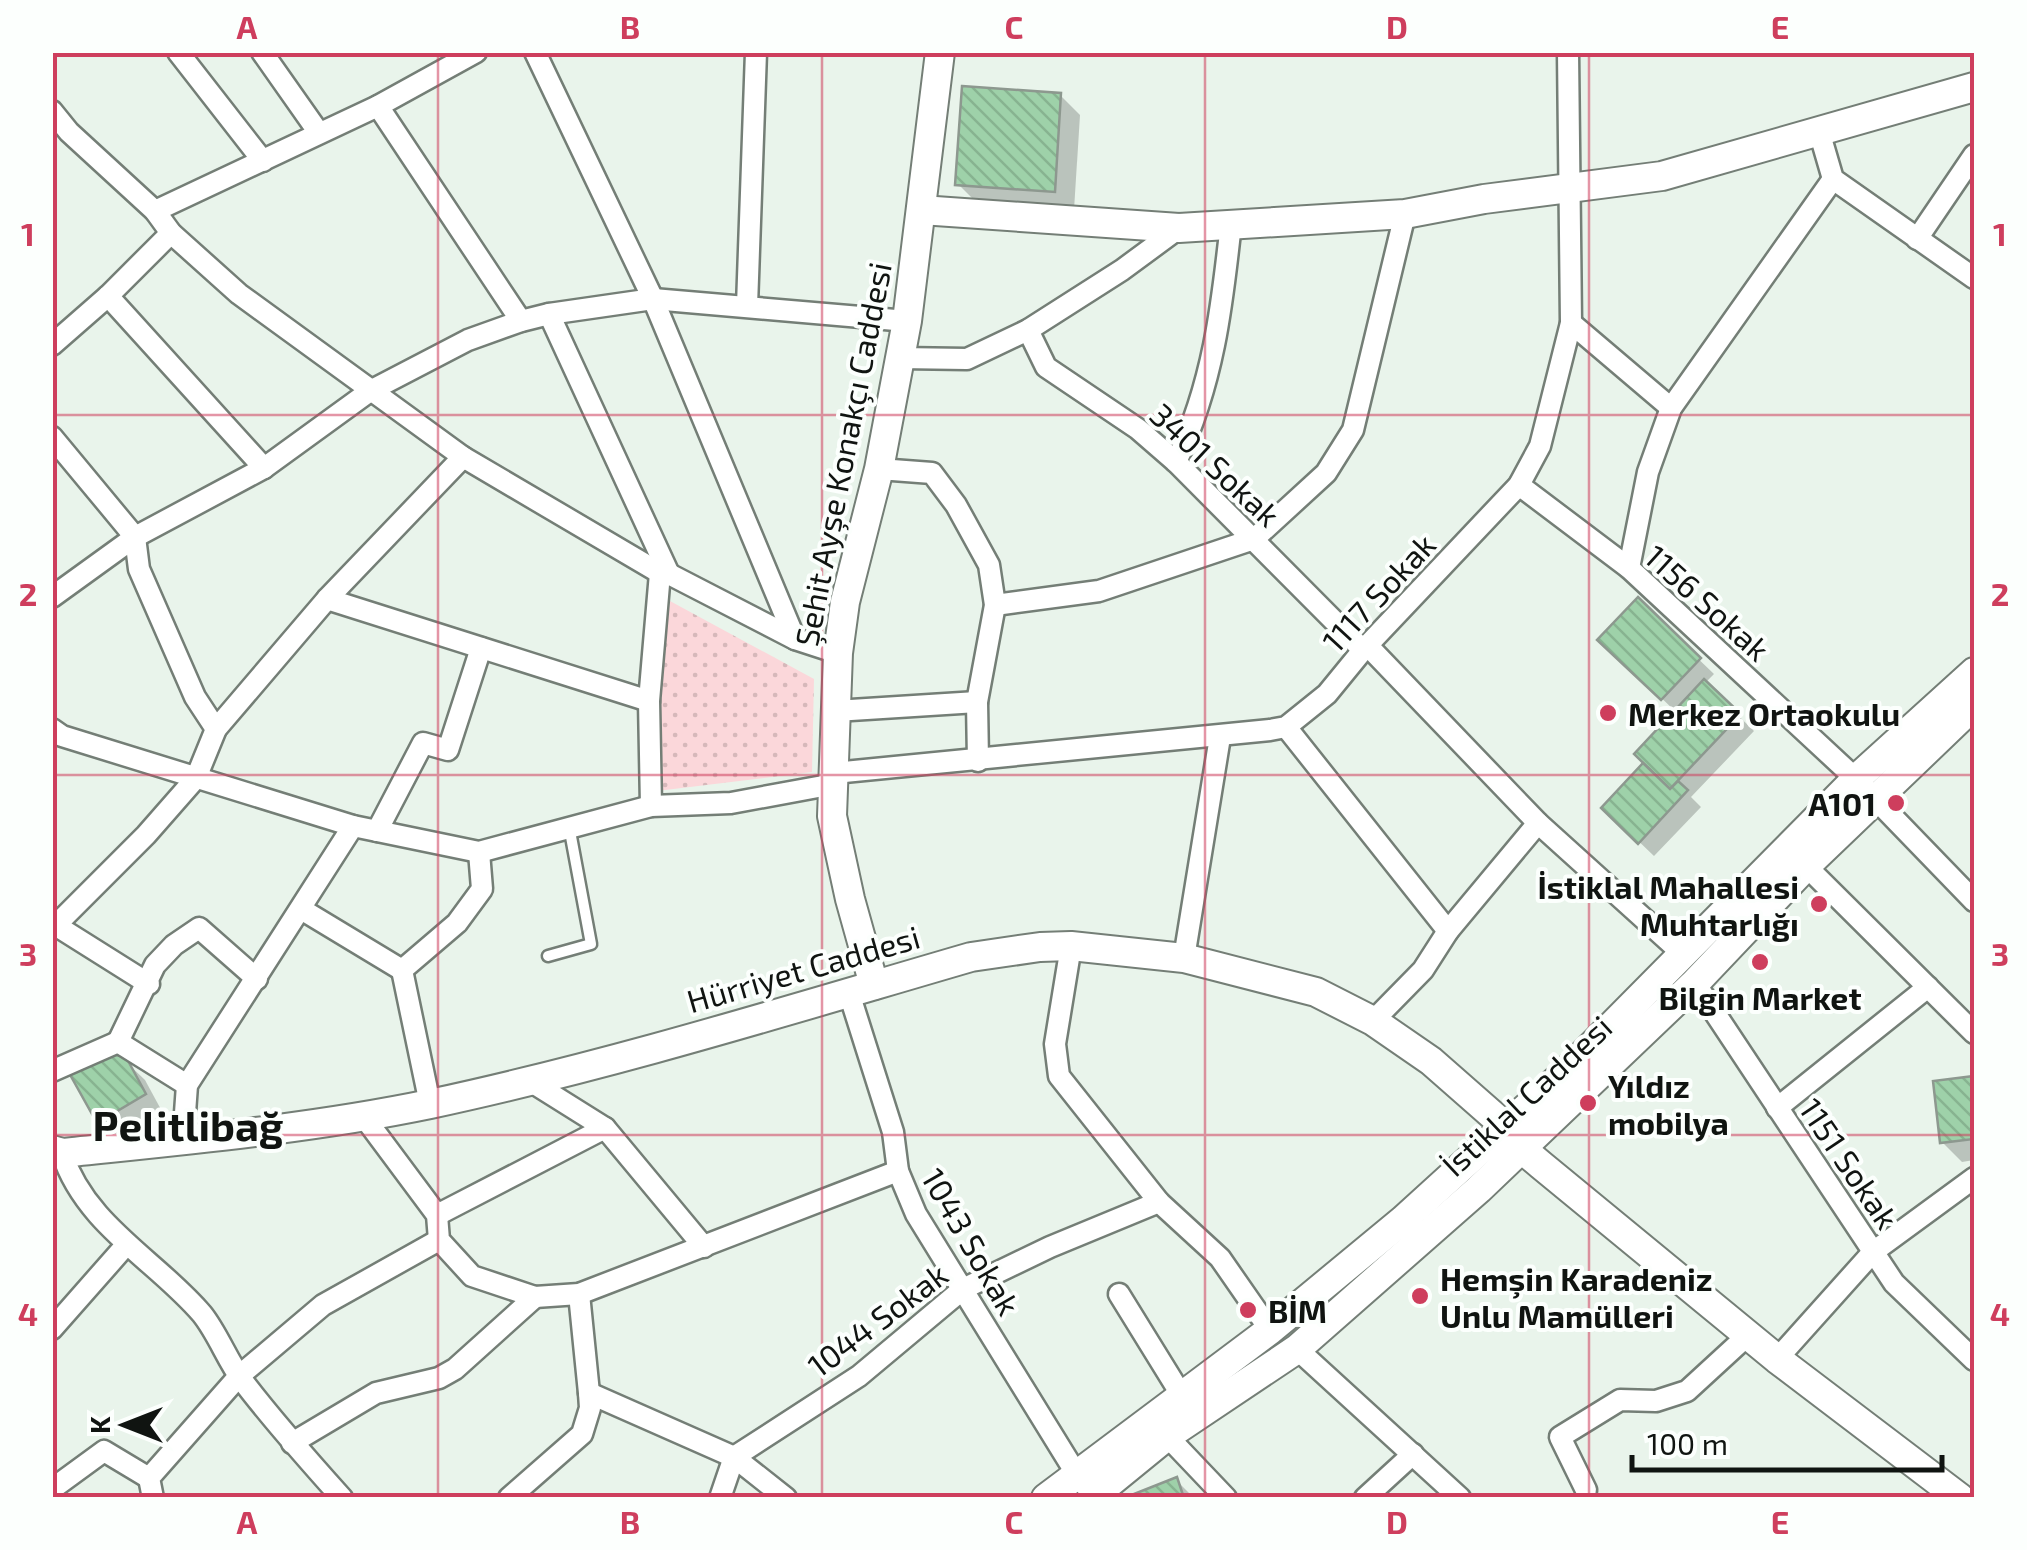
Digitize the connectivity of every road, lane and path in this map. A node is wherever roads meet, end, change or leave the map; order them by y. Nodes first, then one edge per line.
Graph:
1 (178, 52) edge
2 (262, 52) edge
3 (476, 52) edge
4 (535, 52) edge
5 (756, 52) edge
6 (940, 52) edge
7 (1568, 52) edge
8 (1974, 87) edge
9 (378, 106) junction
10 (52, 111) edge
11 (1819, 131) junction
12 (319, 132) junction
13 (1974, 155) edge
14 (263, 161) junction
15 (1833, 179) junction
16 (1571, 188) junction
17 (921, 210) junction
18 (155, 211) junction
19 (1405, 214) junction
20 (1231, 223) junction
21 (1179, 228) junction
22 (171, 233) junction
23 (1917, 240) junction
24 (1974, 278) edge
25 (108, 296) junction
26 (653, 299) junction
27 (747, 306) junction
28 (549, 314) junction
29 (521, 321) junction
30 (906, 321) junction
31 (1571, 323) junction
32 (1028, 330) junction
33 (52, 344) edge
34 (900, 358) junction
35 (370, 391) junction
36 (1672, 408) junction
37 (52, 438) edge
38 (463, 457) junction
39 (1176, 462) junction
40 (264, 468) junction
41 (880, 468) junction
42 (1519, 485) junction
43 (135, 537) junction
44 (1254, 539) junction
45 (1629, 568) junction
46 (664, 574) junction
47 (52, 597) edge
48 (327, 599) junction
49 (995, 604) junction
50 (795, 639) junction
51 (481, 648) junction
52 (1365, 648) junction
53 (838, 654) junction
54 (1974, 672) edge
55 (649, 701) junction
56 (977, 702) junction
57 (1974, 705) edge
58 (835, 711) junction
59 (1286, 727) junction
60 (52, 728) edge
61 (216, 729) junction
62 (1220, 737) junction
63 (978, 761) junction
64 (196, 778) junction
65 (834, 778) junction
66 (1856, 779) junction
67 (1876, 802) junction
68 (651, 806) junction
69 (1538, 823) junction
70 (353, 826) junction
71 (569, 826) junction
72 (377, 831) junction
73 (479, 852) junction
74 (1806, 866) junction
75 (1974, 901) edge
76 (302, 909) junction
77 (54, 924) edge
78 (1448, 931) junction
79 (1072, 946) junction
80 (1683, 954) junction
81 (548, 956) dead end
82 (1184, 958) junction
83 (402, 970) junction
84 (257, 979) junction
85 (1695, 983) junction
86 (149, 984) junction
87 (1928, 988) junction
88 (862, 989) junction
89 (1373, 1021) junction
90 (1974, 1033) edge
91 (118, 1042) junction
92 (52, 1072) edge
93 (530, 1081) junction
94 (187, 1086) junction
95 (430, 1104) junction
96 (1777, 1108) junction
97 (364, 1116) junction
98 (605, 1128) junction
99 (1513, 1138) junction
100 (183, 1141) junction
101 (57, 1152) edge
102 (898, 1171) junction
103 (1974, 1178) edge
104 (1159, 1202) junction
105 (437, 1215) junction
106 (439, 1240) junction
107 (126, 1245) junction
108 (704, 1247) junction
109 (1873, 1252) junction
110 (963, 1289) junction
111 (579, 1294) junction
112 (1119, 1294) dead end
113 (535, 1297) junction
114 (52, 1329) edge
115 (1270, 1330) junction
116 (1748, 1335) junction
117 (1298, 1349) junction
118 (1973, 1355) edge
119 (1777, 1360) junction
120 (239, 1376) junction
121 (589, 1393) junction
122 (1182, 1396) junction
123 (1167, 1436) junction
124 (292, 1443) junction
125 (1413, 1454) junction
126 (734, 1457) junction
127 (151, 1488) edge
128 (52, 1489) edge
129 (1087, 1490) edge
130 (1583, 1495) edge
131 (1957, 1497) edge
132 (342, 1498) edge
133 (509, 1498) edge
134 (720, 1498) edge
135 (786, 1498) edge
136 (1046, 1498) edge
137 (1226, 1498) edge
138 (1366, 1498) edge
139 (1460, 1498) edge

1 - 14 street
2 - 12 street
3 - 9 street
4 - 26 street
5 - 27 street
6 - 17 street, Şehit Ayşe Konakçı Caddesi
7 - 16 street, 1117 Sokak
8 - 11 street
9 - 12 street
9 - 29 street
10 - 18 street
11 - 15 street
11 - 16 street
12 - 14 street
13 - 23 street
14 - 18 street
15 - 23 street
15 - 36 street
16 - 19 street
16 - 31 street, 1117 Sokak
17 - 21 street
17 - 30 street, Şehit Ayşe Konakçı Caddesi
18 - 22 street
19 - 20 street
19 - 44 street
20 - 21 street
20 - 39 street
21 - 32 street
22 - 25 street
22 - 35 street
23 - 24 street
25 - 33 street
25 - 40 street
26 - 27 street
26 - 28 street
26 - 50 street
27 - 30 street
28 - 29 street
28 - 46 street
29 - 35 street
30 - 34 street, Şehit Ayşe Konakçı Caddesi
31 - 36 street
31 - 42 street, 1117 Sokak
32 - 34 street
32 - 39 street, 3401 Sokak
34 - 41 street, Şehit Ayşe Konakçı Caddesi
35 - 38 street
35 - 40 street
36 - 45 street
37 - 43 street
38 - 46 street
38 - 48 street
39 - 44 street, 3401 Sokak
40 - 43 street
41 - 49 street
41 - 53 street, Şehit Ayşe Konakçı Caddesi
42 - 45 street, 1156 Sokak
42 - 52 street, 1117 Sokak
43 - 47 street
43 - 61 street
44 - 49 street
44 - 52 street, 3401 Sokak
45 - 66 street, 1156 Sokak
46 - 50 street
46 - 55 street
48 - 51 street
48 - 61 street
49 - 56 street
50 - 53 street
51 - 55 street
51 - 72 street
52 - 59 street, 1117 Sokak
52 - 69 street, 3401 Sokak
53 - 58 street, Şehit Ayşe Konakçı Caddesi
54 - 66 street, İstiklal Caddesi
55 - 68 street
56 - 58 street
56 - 63 street
57 - 67 street, İstiklal Caddesi
58 - 65 street, Şehit Ayşe Konakçı Caddesi
59 - 62 street
59 - 78 street
60 - 64 street
61 - 64 street
62 - 63 street
62 - 82 street
63 - 65 street
64 - 70 street
64 - 77 street
65 - 68 street
65 - 88 street, Şehit Ayşe Konakçı Caddesi
66 - 67 street, 1156 Sokak
66 - 80 street, İstiklal Caddesi
67 - 74 street, İstiklal Caddesi
67 - 75 street, 1156 Sokak
68 - 71 street
69 - 78 street
69 - 80 street, 3401 Sokak
70 - 72 street
70 - 76 street
71 - 73 street
71 - 81 lane
72 - 73 street
73 - 83 street
74 - 85 street, İstiklal Caddesi
74 - 87 street
76 - 83 street
76 - 84 street
77 - 86 street
78 - 89 street
79 - 82 street, Hürriyet Caddesi
79 - 88 street, Hürriyet Caddesi
79 - 104 street
80 - 99 street, İstiklal Caddesi
82 - 89 street, Hürriyet Caddesi
83 - 95 street
84 - 86 street
84 - 94 street
85 - 96 street, 1151 Sokak
85 - 99 street, İstiklal Caddesi
86 - 91 street
87 - 90 street
87 - 96 street
88 - 93 street, Hürriyet Caddesi
88 - 102 street, 1043 Sokak
89 - 99 street, Hürriyet Caddesi
91 - 92 street
91 - 94 street
93 - 95 street, Hürriyet Caddesi
93 - 98 street
94 - 100 street
95 - 97 street, Hürriyet Caddesi
96 - 109 street, 1151 Sokak
97 - 100 street, Hürriyet Caddesi
97 - 105 street
98 - 105 street
98 - 108 street
99 - 115 street, İstiklal Caddesi
99 - 116 street, Hürriyet Caddesi
99 - 117 street, İstiklal Caddesi
100 - 101 street, Hürriyet Caddesi
101 - 107 street
102 - 108 street
102 - 110 street, 1043 Sokak
103 - 109 street
104 - 110 street, 1044 Sokak
104 - 115 street
105 - 106 street
106 - 113 street
106 - 120 street
107 - 114 street
107 - 120 street
108 - 111 street
109 - 118 street, 1151 Sokak
109 - 119 street
110 - 126 street, 1044 Sokak
110 - 129 street, 1043 Sokak
111 - 113 street
111 - 121 street
112 - 122 street
113 - 124 street
115 - 122 street, İstiklal Caddesi
116 - 119 street, Hürriyet Caddesi
116 - 130 street
117 - 123 street, İstiklal Caddesi
117 - 125 street
119 - 131 street, Hürriyet Caddesi
120 - 124 street
120 - 127 street
121 - 126 street
121 - 133 street
122 - 129 street, İstiklal Caddesi
123 - 129 street, İstiklal Caddesi
123 - 137 street
124 - 132 street
125 - 138 street
125 - 139 street
126 - 134 street
126 - 135 street
127 - 128 street
129 - 136 street, İstiklal Caddesi

